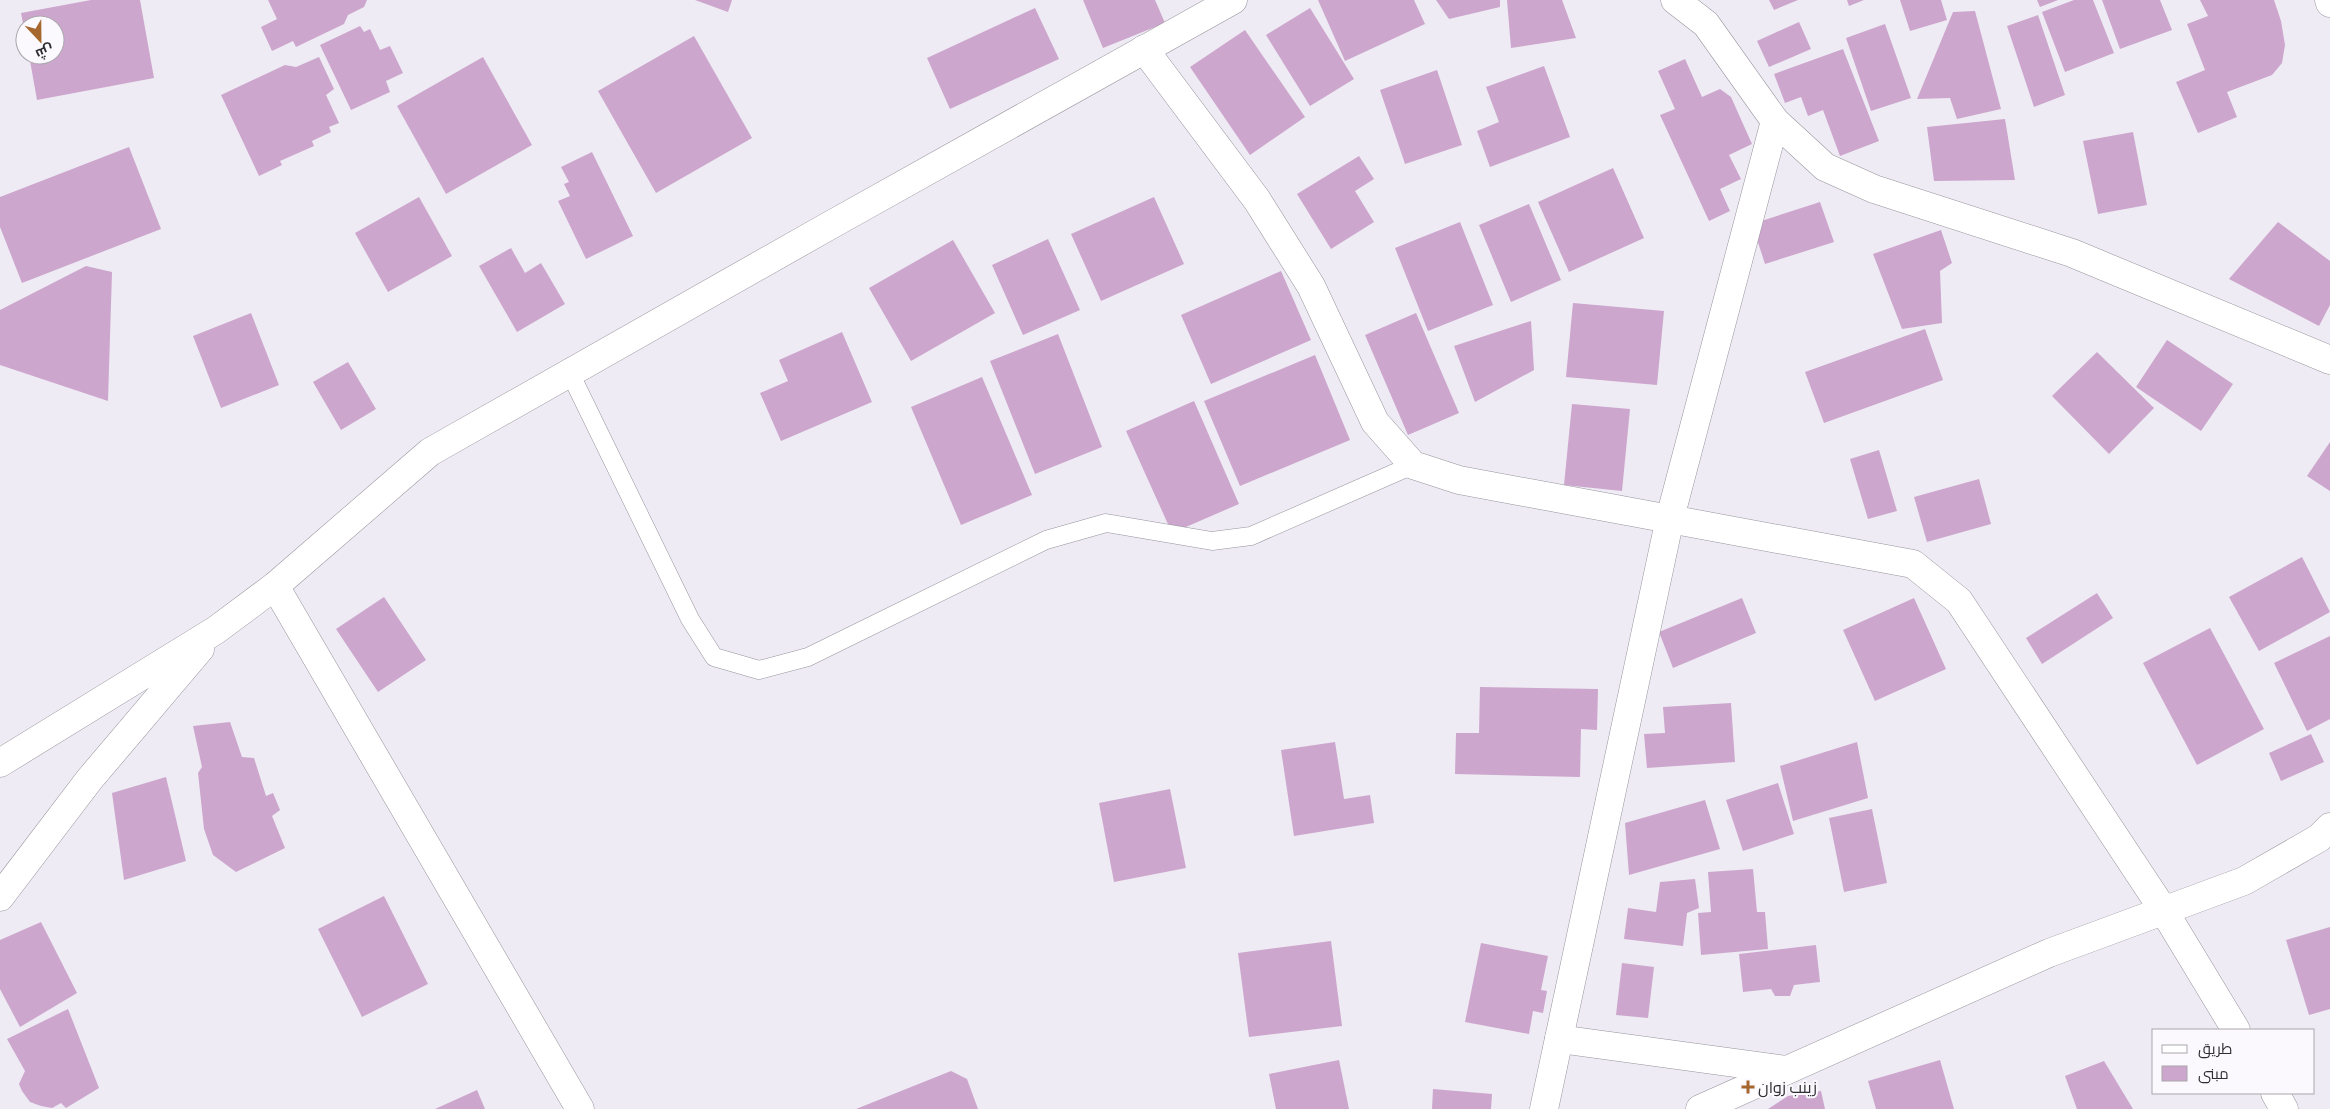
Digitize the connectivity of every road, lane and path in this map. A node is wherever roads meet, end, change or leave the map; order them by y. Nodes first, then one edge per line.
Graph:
1 (1233, 0) edge
2 (1675, 0) edge
3 (1144, 49) junction
4 (1775, 121) junction
5 (2330, 360) edge
6 (570, 373) junction
7 (1413, 465) junction
8 (1670, 518) junction
9 (275, 586) junction
10 (216, 630) junction
11 (0, 763) edge
12 (2330, 827) edge
13 (0, 897) edge
14 (2164, 911) junction
15 (2235, 1029) edge
16 (1559, 1038) junction
17 (1787, 1070) junction
18 (2275, 1094) edge
19 (580, 1109) edge
20 (1544, 1109) edge
21 (1700, 1109) edge
22 (2284, 1109) edge

1 - 3 street
2 - 4 street
3 - 6 street
3 - 7 street
4 - 5 street
4 - 8 street
6 - 7 lane
6 - 9 street
7 - 8 street
8 - 14 street
8 - 16 street
9 - 10 street
9 - 19 street
10 - 11 street
10 - 13 street
12 - 14 street
14 - 15 street
14 - 17 street
16 - 17 street
16 - 20 street
17 - 21 street
18 - 22 street

